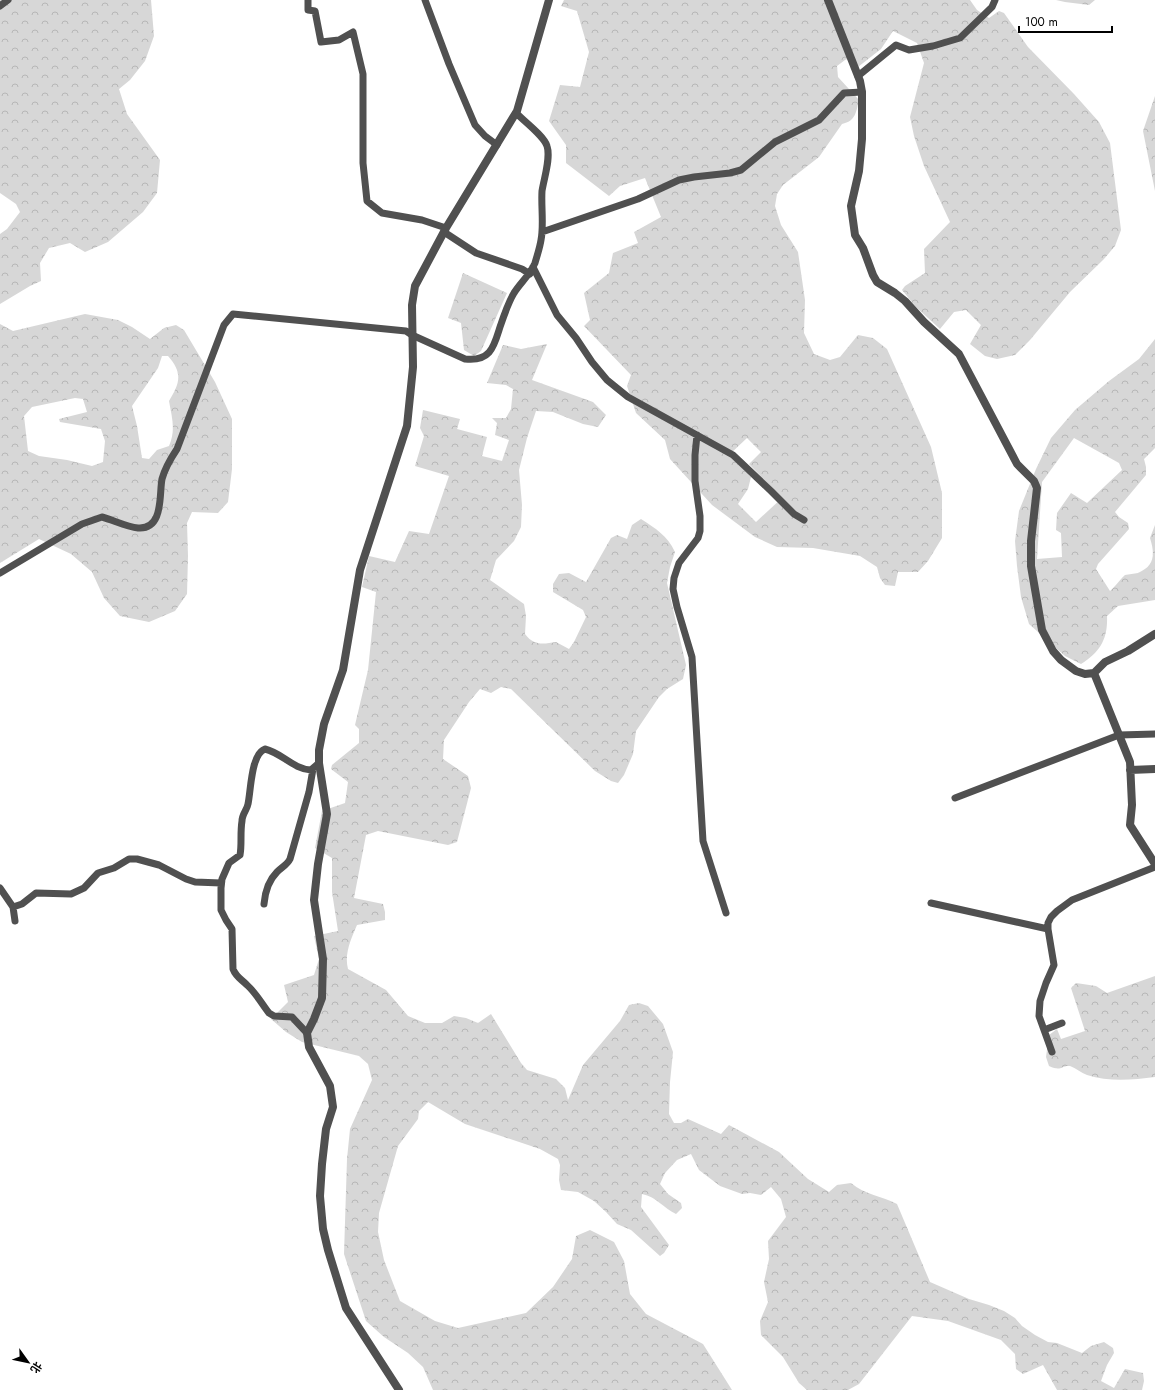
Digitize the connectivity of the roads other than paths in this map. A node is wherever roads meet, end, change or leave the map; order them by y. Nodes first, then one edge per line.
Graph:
1 (8, 0) edge
2 (308, 0) edge
3 (425, 0) edge
4 (549, 0) edge
5 (828, 0) edge
6 (996, 0) edge
7 (0, 6) edge
8 (858, 76) junction
9 (862, 92) junction
10 (516, 113) junction
11 (497, 145) junction
12 (445, 230) junction
13 (542, 232) junction
14 (531, 270) junction
15 (412, 335) junction
16 (697, 435) junction
17 (804, 520) dead end
18 (0, 573) edge
19 (1155, 634) edge
20 (1094, 673) junction
21 (1155, 734) edge
22 (1119, 735) junction
23 (319, 763) junction
24 (1155, 768) edge
25 (313, 769) junction
26 (1130, 770) junction
27 (954, 798) dead end
28 (1155, 864) edge
29 (1155, 867) edge
30 (221, 883) junction
31 (0, 888) edge
32 (931, 903) dead end
33 (264, 904) dead end
34 (13, 907) junction
35 (726, 913) dead end
36 (15, 921) dead end
37 (1048, 929) junction
38 (1062, 1023) dead end
39 (1044, 1030) junction
40 (307, 1032) junction
41 (1052, 1052) dead end
42 (400, 1390) edge

1 - 7 street
2 - 12 street
3 - 11 street
4 - 10 street
5 - 8 street
6 - 8 street
8 - 9 street
9 - 13 street
9 - 20 street
10 - 11 street
10 - 13 street
11 - 12 street
12 - 14 street
12 - 15 street
13 - 14 street
14 - 15 street
14 - 16 street
15 - 18 street
15 - 23 street
16 - 17 street
16 - 35 street
19 - 20 street
20 - 22 street
21 - 22 street
22 - 26 street
22 - 27 street
23 - 25 street
23 - 40 street
24 - 26 street
25 - 30 street
25 - 33 street
26 - 28 street
29 - 37 street
30 - 34 street
30 - 40 street
31 - 34 street
32 - 37 street
34 - 36 street
37 - 39 street
38 - 39 street
39 - 41 street
40 - 42 street

